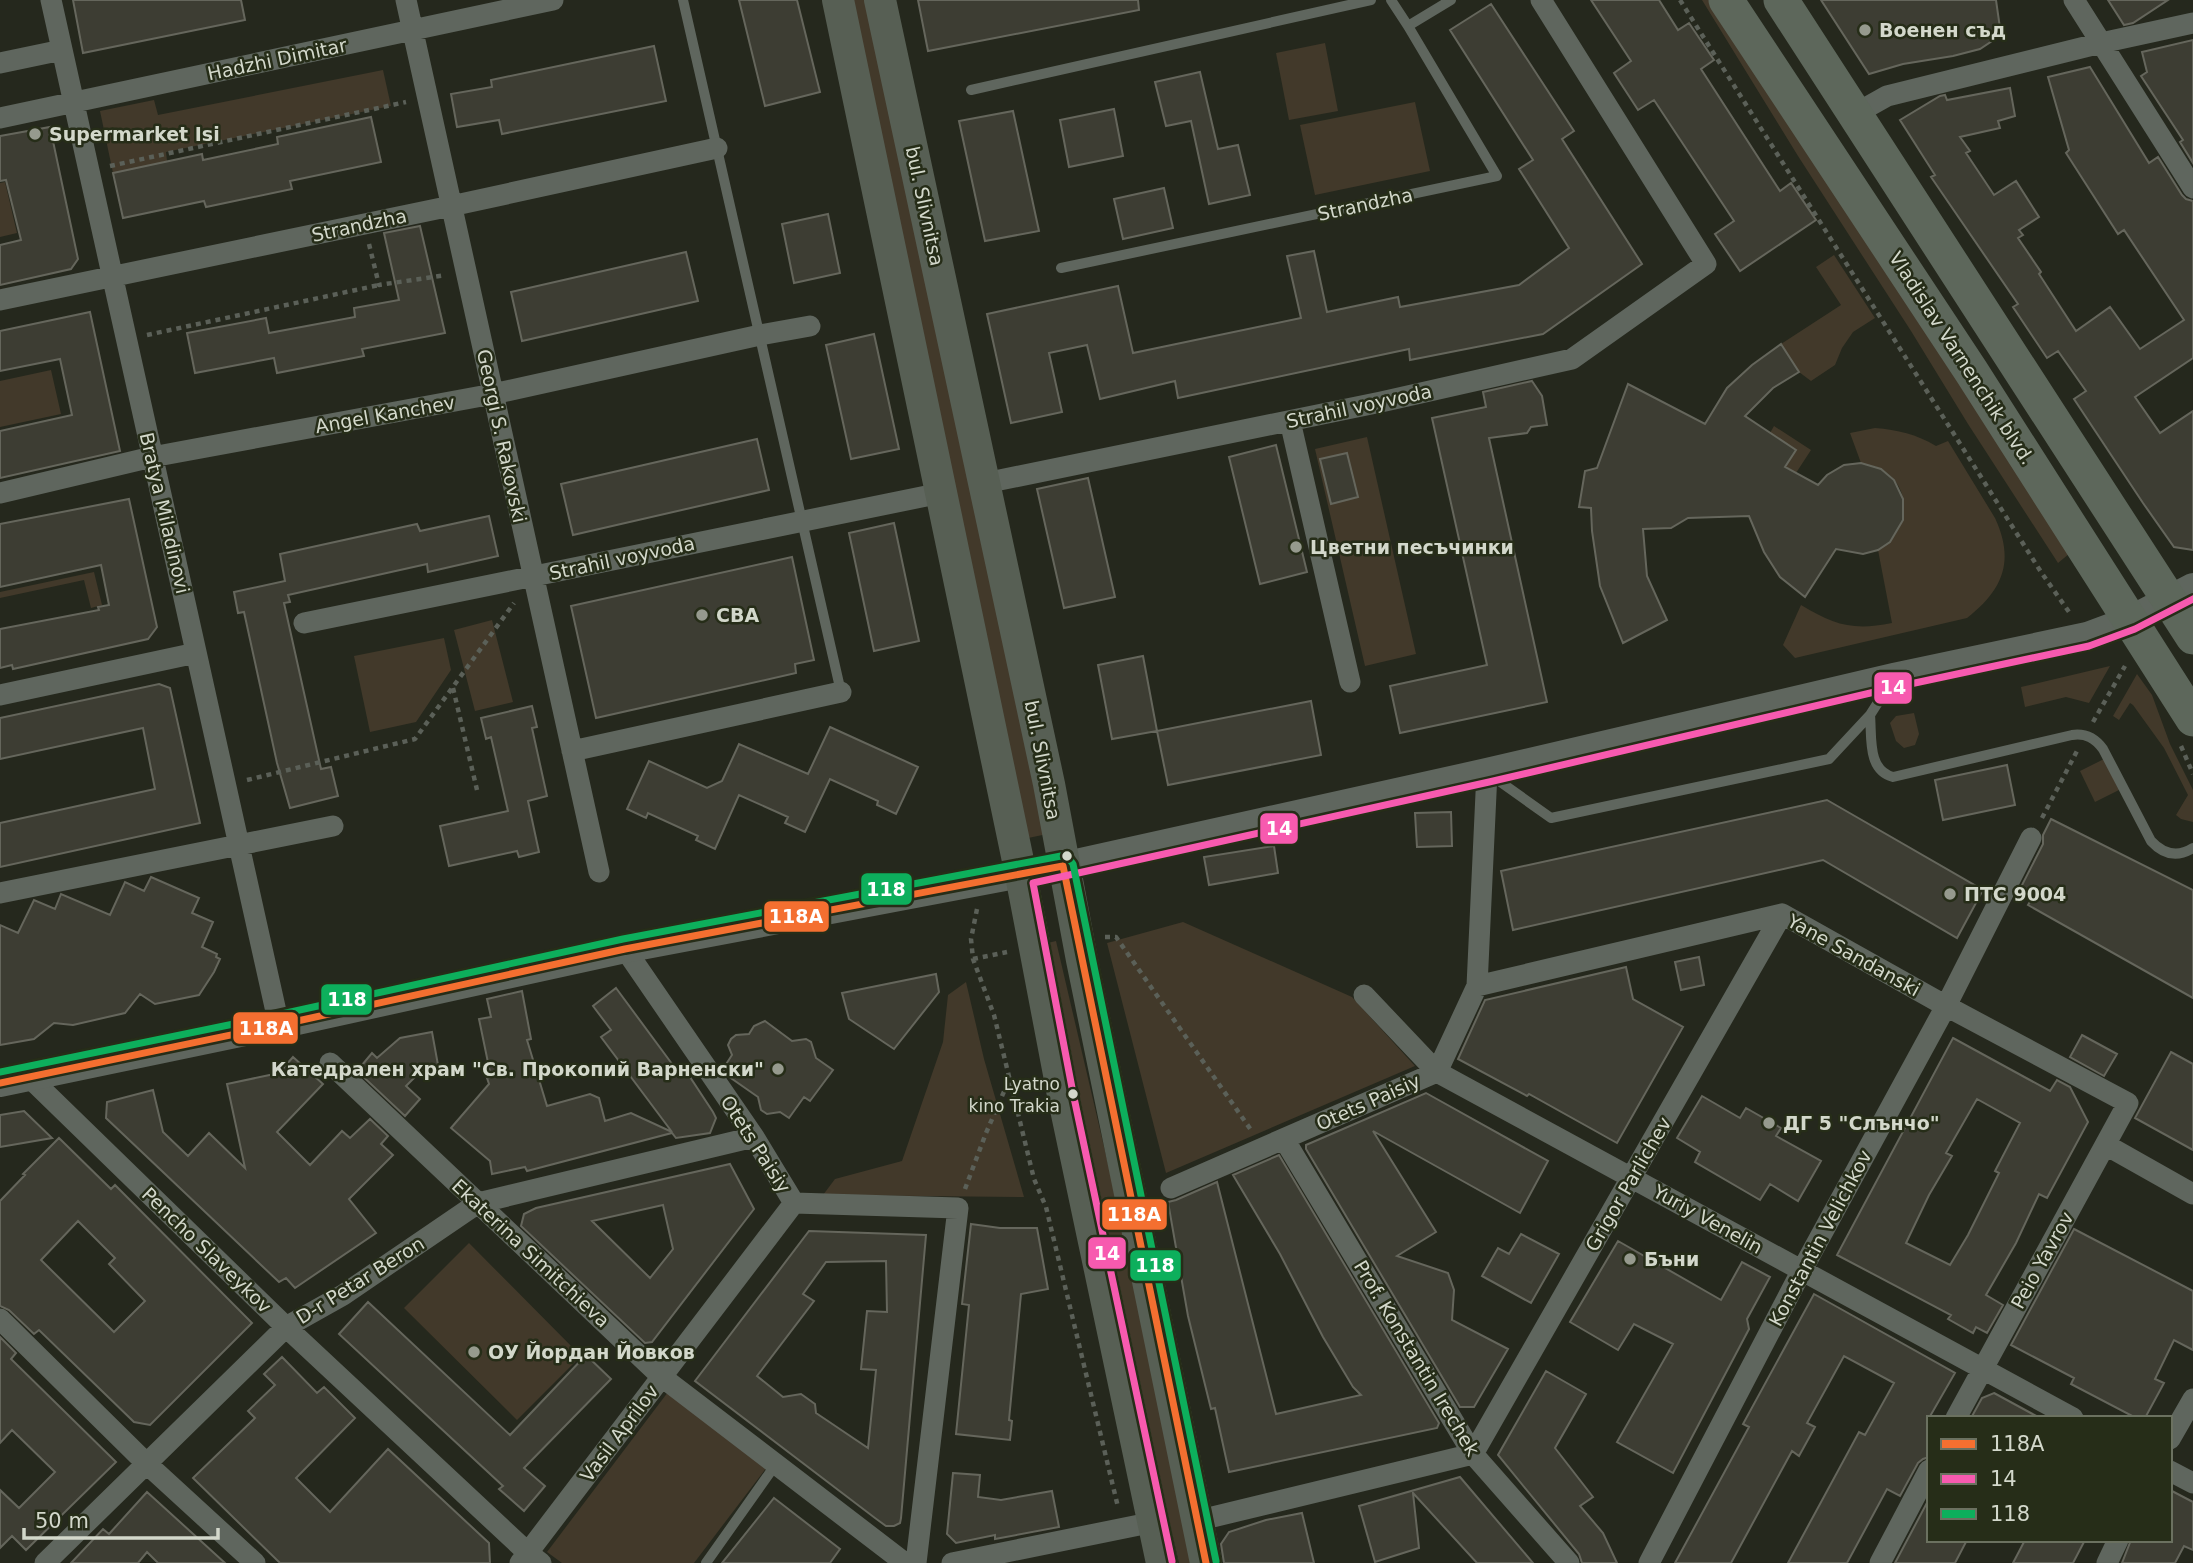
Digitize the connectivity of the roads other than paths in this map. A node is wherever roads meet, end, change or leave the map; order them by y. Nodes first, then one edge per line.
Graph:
1 (51, 0) edge
2 (405, 0) edge
3 (554, 0) edge
4 (683, 0) edge
5 (838, 0) edge
6 (880, 0) edge
7 (1371, 0) edge
8 (1391, 0) edge
9 (1451, 0) edge
10 (1541, 0) edge
11 (1726, 0) edge
12 (1781, 0) edge
13 (2074, 0) edge
14 (2193, 23) edge
15 (1408, 26) junction
16 (412, 30) junction
17 (2101, 43) junction
18 (62, 50) junction
19 (0, 64) edge
20 (971, 90) dead end
21 (73, 102) junction
22 (1855, 114) junction
23 (0, 118) edge
24 (717, 148) junction
25 (2193, 188) edge
26 (451, 206) junction
27 (1061, 268) dead end
28 (112, 276) junction
29 (0, 300) edge
30 (810, 326) dead end
31 (760, 335) junction
32 (493, 394) junction
33 (1290, 421) junction
34 (152, 457) junction
35 (985, 483) junction
36 (0, 493) edge
37 (942, 493) junction
38 (802, 521) junction
39 (533, 576) junction
40 (2181, 594) edge
41 (2130, 620) junction
42 (304, 623) dead end
43 (2193, 637) edge
44 (196, 653) junction
45 (1894, 677) junction
46 (1350, 682) dead end
47 (841, 692) joint
48 (0, 695) edge
49 (1870, 715) junction
50 (2186, 729) edge
51 (572, 751) junction
52 (1487, 772) junction
53 (333, 826) dead end
54 (2031, 838) dead end
55 (239, 845) junction
56 (2193, 848) edge
57 (1063, 866) junction
58 (599, 872) dead end
59 (1021, 875) junction
60 (0, 893) edge
61 (1782, 914) junction
62 (625, 949) junction
63 (1477, 986) junction
64 (1364, 995) dead end
65 (1946, 1006) junction
66 (279, 1025) junction
67 (330, 1063) dead end
68 (1437, 1072) junction
69 (29, 1077) junction
70 (0, 1083) edge
71 (2128, 1102) joint
72 (754, 1137) junction
73 (1284, 1139) junction
74 (2106, 1145) junction
75 (1632, 1178) junction
76 (1171, 1188) dead end
77 (2193, 1194) edge
78 (478, 1203) junction
79 (794, 1203) junction
80 (1802, 1270) junction
81 (0, 1319) edge
82 (286, 1327) junction
83 (1982, 1368) junction
84 (662, 1377) junction
85 (2193, 1399) edge
86 (1957, 1416) edge
87 (2069, 1416) edge
88 (2172, 1436) edge
89 (1473, 1454) junction
90 (147, 1464) junction
91 (776, 1464) junction
92 (2172, 1472) edge
93 (1927, 1474) edge
94 (2193, 1483) edge
95 (1196, 1521) junction
96 (1154, 1522) junction
97 (2117, 1542) edge
98 (530, 1560) edge
99 (45, 1563) edge
100 (255, 1563) edge
101 (706, 1563) edge
102 (905, 1563) edge
103 (916, 1563) edge
104 (952, 1563) edge
105 (1162, 1563) edge
106 (1206, 1563) edge
107 (1569, 1563) edge
108 (1649, 1563) edge
109 (1880, 1563) edge
110 (2107, 1563) edge

1 - 18 street, Bratya Miladinovi
2 - 16 street, Georgi S. Rakovski
3 - 16 street, Hadzhi Dimitar
4 - 24 lane
5 - 37 main road
6 - 35 main road, bul. Slivnitsa
7 - 20 lane
8 - 15 lane, Strandzha
9 - 15 lane
10 - 33 street, Strahil voyvoda
11 - 41 main road, Vladislav Varnenchik blvd.
12 - 22 main road
13 - 17 street
14 - 17 street
15 - 27 lane, Strandzha
16 - 21 street, Hadzhi Dimitar
16 - 26 street, Georgi S. Rakovski
17 - 22 street
17 - 25 street
18 - 19 street
18 - 21 street, Bratya Miladinovi
21 - 23 street, Hadzhi Dimitar
21 - 28 street, Bratya Miladinovi
22 - 40 main road
24 - 26 street, Strandzha
24 - 31 lane
26 - 28 street, Strandzha
26 - 32 street, Georgi S. Rakovski
28 - 29 street, Strandzha
28 - 34 street, Bratya Miladinovi
30 - 31 street, Angel Kanchev
31 - 32 street, Angel Kanchev
31 - 38 lane
32 - 34 street, Angel Kanchev
32 - 39 street, Georgi S. Rakovski
33 - 35 street, Strahil voyvoda
33 - 46 street
34 - 36 street, Angel Kanchev
34 - 44 street, Bratya Miladinovi
35 - 57 main road, bul. Slivnitsa
37 - 38 street, Strahil voyvoda
37 - 59 main road
38 - 39 street, Strahil voyvoda
38 - 47 lane
39 - 42 street, Strahil voyvoda
39 - 51 street, Georgi S. Rakovski
40 - 41 street
40 - 43 main road
41 - 45 street
41 - 50 main road, Vladislav Varnenchik blvd.
44 - 48 street
44 - 55 street, Bratya Miladinovi
45 - 49 lane
45 - 52 street
47 - 51 street
49 - 52 lane
49 - 56 lane
51 - 58 street, Georgi S. Rakovski
52 - 57 street
52 - 63 street, Otets Paisiy
53 - 55 street
54 - 65 street, Konstantin Velichkov
55 - 60 street
55 - 66 street, Bratya Miladinovi
57 - 59 street
57 - 95 main road, bul. Slivnitsa
59 - 62 street
59 - 96 main road
61 - 63 street, Yane Sandanski
61 - 65 street, Yane Sandanski
61 - 75 street, Grigor Parlichev
62 - 66 street
62 - 72 street, Otets Paisiy
63 - 68 street, Otets Paisiy
64 - 68 street, Yuriy Venelin
65 - 71 street, Yane Sandanski
65 - 80 street, Konstantin Velichkov
66 - 69 street
67 - 78 street, Ekaterina Simitchieva
68 - 73 street, Otets Paisiy
68 - 75 street, Yuriy Venelin
69 - 70 street
69 - 82 street, Pencho Slaveykov
71 - 74 street, Peio Yavrov
72 - 78 street, D-r Petar Beron
72 - 79 street, Otets Paisiy
73 - 76 street, Otets Paisiy
73 - 89 street, Prof. Konstantin Irechek
74 - 77 street
74 - 83 street, Peio Yavrov
75 - 80 street, Yuriy Venelin
75 - 89 street, Grigor Parlichev
78 - 82 street, D-r Petar Beron
78 - 84 street, Ekaterina Simitchieva
79 - 84 street, Vasil Aprilov
79 - 103 street, Otets Paisiy
80 - 83 street, Yuriy Venelin
80 - 108 street, Konstantin Velichkov
81 - 90 street
82 - 90 street, D-r Petar Beron
82 - 98 street, Pencho Slaveykov
83 - 86 street, Peio Yavrov
83 - 87 street, Yuriy Venelin
84 - 91 street, Ekaterina Simitchieva
84 - 98 street, Vasil Aprilov
85 - 88 street
89 - 95 street
89 - 107 street, Prof. Konstantin Irechek
90 - 99 street, D-r Petar Beron
90 - 100 street
91 - 101 lane
91 - 102 street, Ekaterina Simitchieva
92 - 94 street
93 - 109 street
95 - 106 main road, bul. Slivnitsa
96 - 104 street
96 - 105 main road
97 - 110 street

